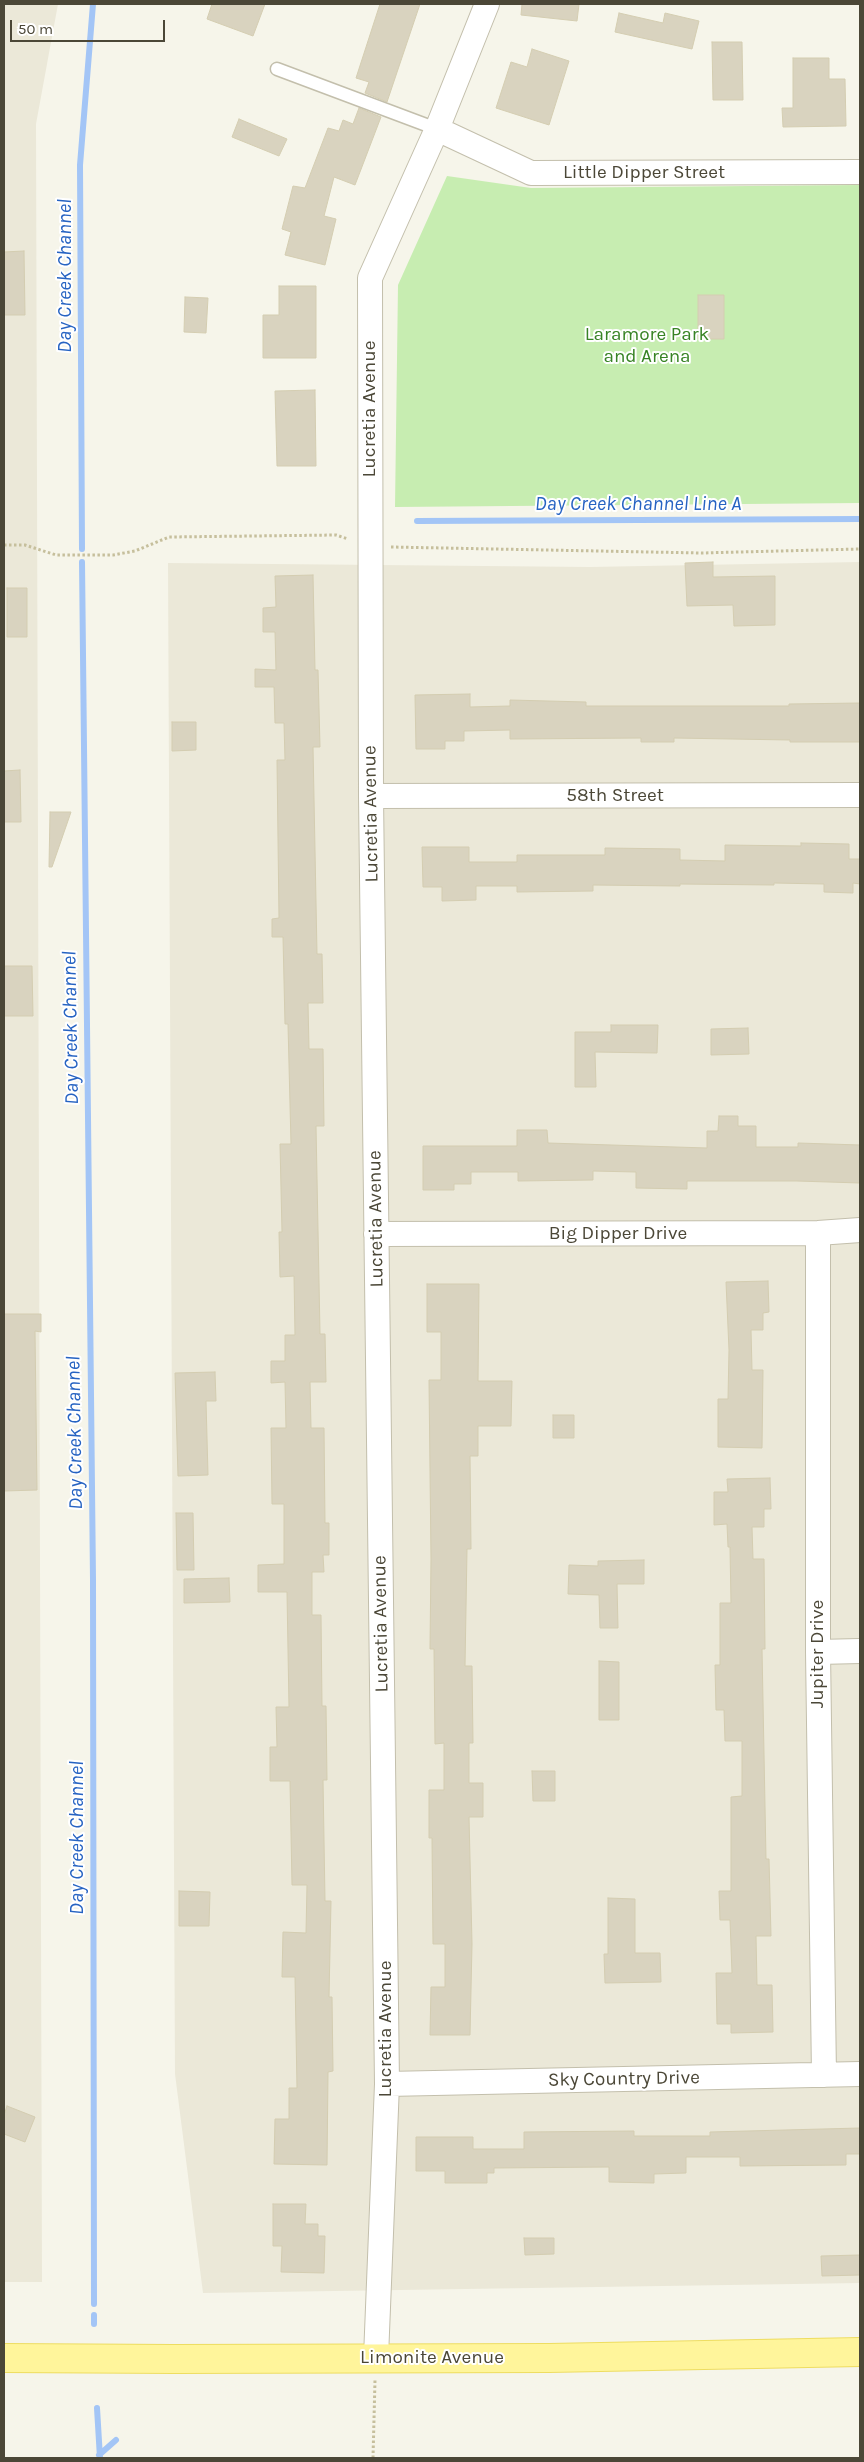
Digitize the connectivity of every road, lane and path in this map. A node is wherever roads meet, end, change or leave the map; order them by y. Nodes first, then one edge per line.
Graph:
1 (487, 4) edge
2 (277, 69) dead end
3 (437, 129) junction
4 (860, 172) edge
5 (4, 545) edge
6 (370, 546) junction
7 (860, 549) edge
8 (860, 795) edge
9 (371, 796) junction
10 (860, 1230) edge
11 (818, 1233) junction
12 (376, 1234) junction
13 (860, 1651) edge
14 (818, 1652) junction
15 (860, 2074) edge
16 (824, 2075) junction
17 (387, 2084) junction
18 (860, 2352) edge
19 (376, 2357) junction
20 (4, 2358) edge
21 (373, 2458) edge

1 - 3 street, Lucretia Avenue
2 - 3 lane
3 - 4 street, Little Dipper Street
3 - 6 street, Lucretia Avenue
5 - 6 path
6 - 7 path
6 - 9 street, Lucretia Avenue
8 - 9 street, 58th Street
9 - 12 street, Lucretia Avenue
10 - 11 street, Big Dipper Drive
11 - 12 street, Big Dipper Drive
11 - 14 street, Jupiter Drive
12 - 17 street, Lucretia Avenue
13 - 14 street
14 - 16 street, Jupiter Drive
15 - 16 street, Sky Country Drive
16 - 17 street, Sky Country Drive
17 - 19 street, Lucretia Avenue
18 - 19 main road, Limonite Avenue
19 - 20 main road, Limonite Avenue
19 - 21 path

